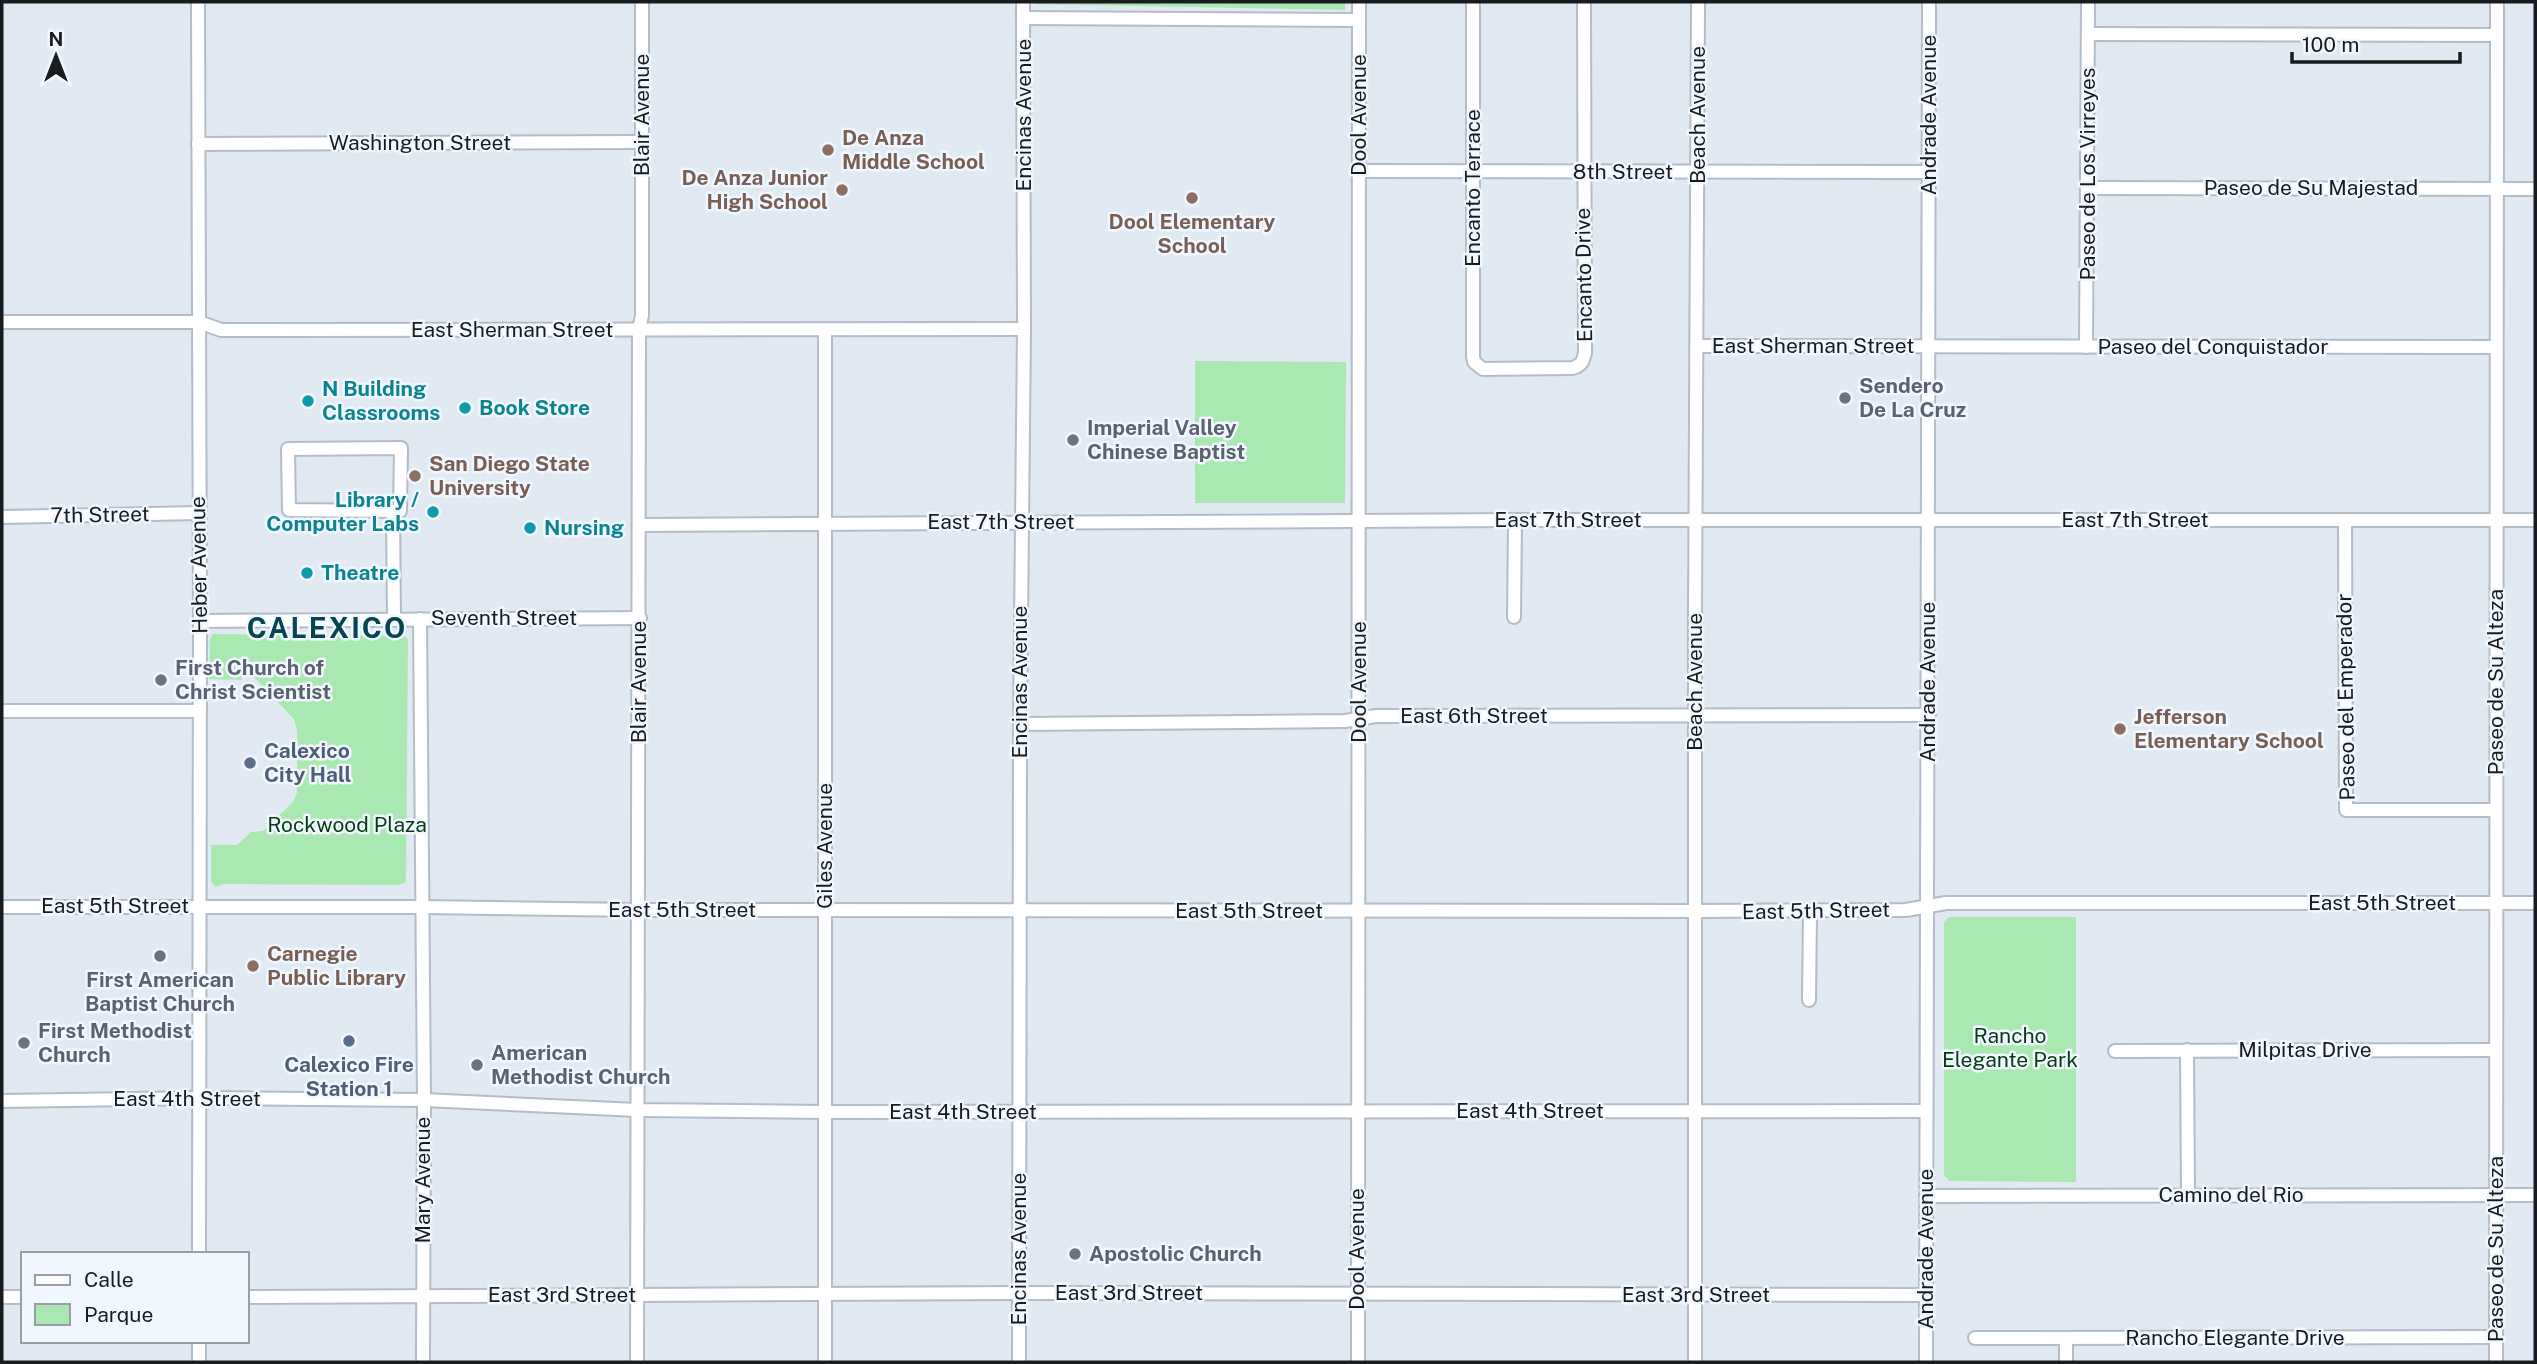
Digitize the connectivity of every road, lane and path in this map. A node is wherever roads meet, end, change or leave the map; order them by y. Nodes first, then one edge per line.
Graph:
1 (198, 2) edge
2 (642, 2) edge
3 (1023, 2) edge
4 (1359, 2) edge
5 (1473, 2) edge
6 (1584, 2) edge
7 (1698, 2) edge
8 (1929, 2) edge
9 (2088, 2) edge
10 (2497, 2) edge
11 (1024, 18) junction
12 (1359, 20) junction
13 (2088, 34) junction
14 (2497, 35) junction
15 (643, 142) junction
16 (198, 144) junction
17 (1359, 171) junction
18 (1583, 171) junction
19 (1473, 172) junction
20 (1698, 172) junction
21 (1929, 172) junction
22 (2087, 188) junction
23 (2497, 188) junction
24 (2535, 188) edge
25 (2, 322) edge
26 (199, 322) junction
27 (1024, 329) junction
28 (639, 330) junction
29 (825, 330) junction
30 (1698, 346) junction
31 (1929, 346) junction
32 (2496, 346) junction
33 (2087, 347) junction
34 (1483, 369) joint
35 (393, 511) junction
36 (199, 513) junction
37 (2, 517) edge
38 (1515, 520) junction
39 (1696, 520) junction
40 (2345, 520) junction
41 (2496, 520) junction
42 (2535, 520) edge
43 (1360, 521) junction
44 (1927, 521) junction
45 (1021, 522) junction
46 (826, 523) junction
47 (640, 525) junction
48 (1514, 617) dead end
49 (640, 618) junction
50 (394, 619) junction
51 (420, 619) junction
52 (200, 621) junction
53 (2, 711) edge
54 (200, 711) junction
55 (1696, 715) junction
56 (1929, 715) junction
57 (1359, 719) junction
58 (1020, 724) junction
59 (2496, 810) junction
60 (2496, 902) junction
61 (2535, 903) edge
62 (200, 906) junction
63 (1928, 906) junction
64 (2, 907) edge
65 (422, 907) junction
66 (825, 909) junction
67 (638, 910) junction
68 (1020, 910) junction
69 (1358, 911) junction
70 (1696, 911) junction
71 (1810, 911) junction
72 (1810, 1000) dead end
73 (2495, 1049) junction
74 (2187, 1050) junction
75 (2115, 1051) dead end
76 (201, 1098) junction
77 (424, 1100) junction
78 (2, 1101) edge
79 (637, 1110) junction
80 (1358, 1110) junction
81 (1695, 1111) junction
82 (1926, 1111) junction
83 (824, 1112) junction
84 (1019, 1112) junction
85 (2188, 1195) junction
86 (2496, 1195) junction
87 (2535, 1195) edge
88 (1926, 1196) junction
89 (199, 1252) edge
90 (1021, 1293) junction
91 (1357, 1293) junction
92 (637, 1294) junction
93 (1926, 1294) junction
94 (423, 1295) junction
95 (825, 1295) junction
96 (1695, 1295) junction
97 (2, 1297) edge
98 (21, 1297) edge
99 (248, 1297) edge
100 (2496, 1337) junction
101 (1975, 1338) dead end
102 (2066, 1339) junction
103 (199, 1343) edge
104 (199, 1362) edge
105 (423, 1362) edge
106 (637, 1362) edge
107 (825, 1362) edge
108 (1019, 1362) edge
109 (1357, 1362) edge
110 (1695, 1362) edge
111 (1926, 1362) edge
112 (2066, 1362) edge
113 (2496, 1362) edge

1 - 16 street, Heber Avenue
2 - 15 street, Blair Avenue
3 - 11 street, Encinas Avenue
4 - 12 street, Dool Avenue
5 - 19 street, Encanto Terrace
6 - 18 street, Encanto Drive
7 - 20 street, Beach Avenue
8 - 21 street, Andrade Avenue
9 - 13 street, Paseo de Los Virreyes
10 - 14 street, Paseo de Su Alteza
11 - 12 street
11 - 27 street, Encinas Avenue
12 - 17 street, Dool Avenue
13 - 14 street
13 - 22 street, Paseo de Los Virreyes
14 - 23 street, Paseo de Su Alteza
15 - 16 street, Washington Street
15 - 28 street, Blair Avenue
16 - 26 street, Heber Avenue
17 - 19 street, 8th Street
17 - 43 street, Dool Avenue
18 - 19 street, 8th Street
18 - 20 street, 8th Street
18 - 34 street, Encanto Drive
19 - 34 street, Encanto Terrace
20 - 21 street, 8th Street
20 - 30 street, Beach Avenue
21 - 31 street, Andrade Avenue
22 - 23 street, Paseo de Su Majestad
22 - 33 street, Paseo de Los Virreyes
23 - 24 street, Paseo de Su Majestad
23 - 32 street, Paseo de Su Alteza
25 - 26 street, East Sherman Street
26 - 28 street, East Sherman Street
26 - 36 street, Heber Avenue
27 - 29 street, East Sherman Street
27 - 45 street, Encinas Avenue
28 - 29 street, East Sherman Street
28 - 47 street, Blair Avenue
29 - 46 street, Giles Avenue
30 - 31 street, East Sherman Street
30 - 39 street, Beach Avenue
31 - 33 street, Paseo del Conquistador
31 - 44 street, Andrade Avenue
32 - 33 street, Paseo del Conquistador
32 - 41 street, Paseo de Su Alteza
35 - 35 street
35 - 50 street
36 - 37 street, 7th Street
36 - 52 street, Heber Avenue
38 - 39 street, East 7th Street
38 - 43 street, East 7th Street
38 - 48 street
39 - 44 street, East 7th Street
39 - 55 street, Beach Avenue
40 - 41 street, East 7th Street
40 - 44 street, East 7th Street
40 - 59 street, Paseo del Emperador
41 - 42 street
41 - 59 street, Paseo de Su Alteza
43 - 45 street, East 7th Street
43 - 57 street, Dool Avenue
44 - 56 street, Andrade Avenue
45 - 46 street, East 7th Street
45 - 58 street, Encinas Avenue
46 - 47 street, East 7th Street
46 - 66 street, Giles Avenue
47 - 49 street, Blair Avenue
49 - 51 street, Seventh Street
49 - 67 street, Blair Avenue
50 - 51 street, Seventh Street
50 - 52 street, Seventh Street
51 - 65 street, Mary Avenue
52 - 54 street, Heber Avenue
53 - 54 street
54 - 62 street, Heber Avenue
55 - 56 street, East 6th Street
55 - 57 street, East 6th Street
55 - 70 street, Beach Avenue
56 - 63 street, Andrade Avenue
57 - 58 street, East 6th Street
57 - 69 street, Dool Avenue
58 - 68 street, Encinas Avenue
59 - 60 street, Paseo de Su Alteza
60 - 61 street, East 5th Street
60 - 63 street, East 5th Street
60 - 73 street, Paseo de Su Alteza
62 - 64 street, East 5th Street
62 - 65 street, East 5th Street
62 - 76 street, Heber Avenue
63 - 71 street, East 5th Street
63 - 82 street, Andrade Avenue
65 - 67 street, East 5th Street
65 - 77 street, Mary Avenue
66 - 67 street, East 5th Street
66 - 68 street, East 5th Street
66 - 83 street, Giles Avenue
67 - 79 street, Blair Avenue
68 - 69 street, East 5th Street
68 - 84 street, Encinas Avenue
69 - 70 street, East 5th Street
69 - 80 street, Dool Avenue
70 - 71 street, East 5th Street
70 - 81 street, Beach Avenue
71 - 72 street
73 - 74 street, Milpitas Drive
73 - 86 street, Paseo de Su Alteza
74 - 75 street, Milpitas Drive
74 - 85 street
76 - 77 street, East 4th Street
76 - 78 street, East 4th Street
76 - 89 street, Heber Avenue
77 - 79 street, East 4th Street
77 - 94 street, Mary Avenue
79 - 83 street, East 4th Street
79 - 92 street, Blair Avenue
80 - 81 street, East 4th Street
80 - 84 street, East 4th Street
80 - 91 street, Dool Avenue
81 - 82 street, East 4th Street
81 - 96 street, Beach Avenue
82 - 88 street, Andrade Avenue
83 - 84 street, East 4th Street
83 - 95 street, Giles Avenue
84 - 90 street, Encinas Avenue
85 - 86 street, Camino del Rio
85 - 88 street, Camino del Rio
86 - 87 street, Camino del Rio
86 - 100 street, Paseo de Su Alteza
88 - 93 street, Andrade Avenue
90 - 91 street, East 3rd Street
90 - 95 street, East 3rd Street
90 - 108 street, Encinas Avenue
91 - 96 street, East 3rd Street
91 - 109 street, Dool Avenue
92 - 94 street, East 3rd Street
92 - 95 street, East 3rd Street
92 - 106 street, Blair Avenue
93 - 96 street, East 3rd Street
93 - 111 street, Andrade Avenue
94 - 99 street, East 3rd Street
94 - 105 street, Mary Avenue
95 - 107 street, Giles Avenue
96 - 110 street, Beach Avenue
97 - 98 street
100 - 102 street, Rancho Elegante Drive
100 - 113 street, Paseo de Su Alteza
101 - 102 street, Rancho Elegante Drive
102 - 112 street
103 - 104 street

